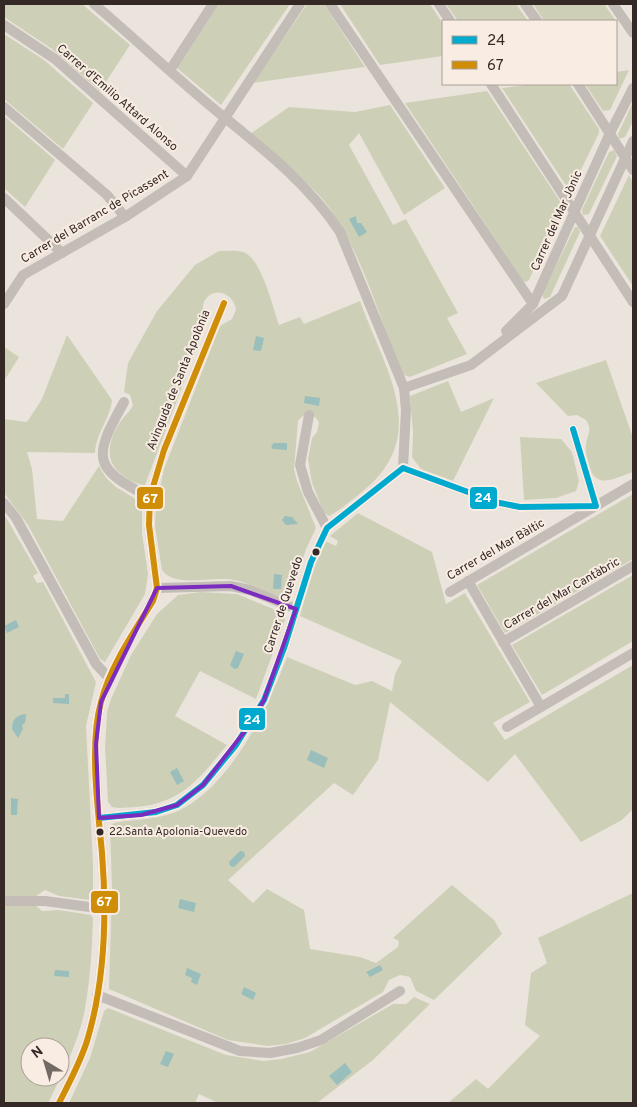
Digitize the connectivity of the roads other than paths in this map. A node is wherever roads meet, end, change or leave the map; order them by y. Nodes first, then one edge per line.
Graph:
1 (94, 4) edge
2 (213, 4) edge
3 (300, 4) edge
4 (330, 4) edge
5 (439, 4) edge
6 (525, 4) edge
7 (613, 4) edge
8 (449, 20) edge
9 (535, 20) edge
10 (4, 25) edge
11 (633, 34) edge
12 (170, 70) junction
13 (492, 85) edge
14 (579, 85) edge
15 (633, 88) edge
16 (4, 107) edge
17 (224, 117) junction
18 (610, 133) junction
19 (633, 141) edge
20 (625, 158) junction
21 (633, 170) edge
22 (186, 176) junction
23 (4, 198) edge
24 (574, 212) junction
25 (125, 217) junction
26 (589, 234) junction
27 (62, 253) junction
28 (633, 302) edge
29 (224, 303) dead end
30 (4, 304) edge
31 (533, 304) junction
32 (486, 352) junction
33 (404, 388) junction
34 (124, 402) dead end
35 (309, 415) dead end
36 (573, 429) dead end
37 (404, 468) junction
38 (633, 484) edge
39 (150, 497) junction
40 (4, 503) edge
41 (596, 506) junction
42 (327, 528) junction
43 (633, 566) edge
44 (468, 581) junction
45 (157, 588) junction
46 (450, 592) dead end
47 (296, 609) junction
48 (502, 642) junction
49 (633, 653) edge
50 (109, 678) junction
51 (541, 706) junction
52 (507, 727) dead end
53 (99, 818) junction
54 (4, 901) edge
55 (104, 909) junction
56 (400, 991) dead end
57 (97, 995) junction
58 (59, 1103) edge

1 - 12 street
2 - 12 street
3 - 17 street, Carrer del Barranc de Picassent
4 - 31 street
5 - 8 street
6 - 9 street
7 - 11 street
10 - 22 street, Carrer d'Emilio Attard Alonso
12 - 17 street
13 - 24 street
14 - 18 street
15 - 18 street, Carrer del Mar Jònic
16 - 25 street
17 - 22 street, Carrer del Barranc de Picassent
17 - 33 street
18 - 20 street
18 - 24 street, Carrer del Mar Jònic
19 - 20 street, Carrer del Mar Jònic
20 - 21 street
20 - 26 street, Carrer del Mar Jònic
22 - 25 street, Carrer del Barranc de Picassent
23 - 27 street
24 - 26 street
24 - 31 street, Carrer del Mar Jònic
25 - 27 street, Carrer del Barranc de Picassent
26 - 28 street
26 - 32 street, Carrer del Mar Jònic
27 - 30 street, Carrer del Barranc de Picassent
29 - 39 street, Avinguda de Santa Apolònia
31 - 32 street, Carrer del Mar Jònic
32 - 33 street, Carrer del Mar Jònic
33 - 37 street
34 - 39 street
35 - 42 street
36 - 41 street
37 - 41 street
37 - 42 street, Carrer de Quevedo
38 - 41 street, Carrer del Mar Bàltic
39 - 45 street, Avinguda de Santa Apolònia
40 - 50 street
41 - 44 street, Carrer del Mar Bàltic
42 - 47 street, Carrer de Quevedo
43 - 48 street, Carrer del Mar Cantàbric
44 - 46 street, Carrer del Mar Bàltic
44 - 48 street
45 - 47 street
45 - 50 street
47 - 53 street, Carrer de Quevedo
48 - 51 street
49 - 51 street
50 - 53 street
51 - 52 street
53 - 55 street
54 - 55 street
55 - 57 street
56 - 57 street
57 - 58 street

